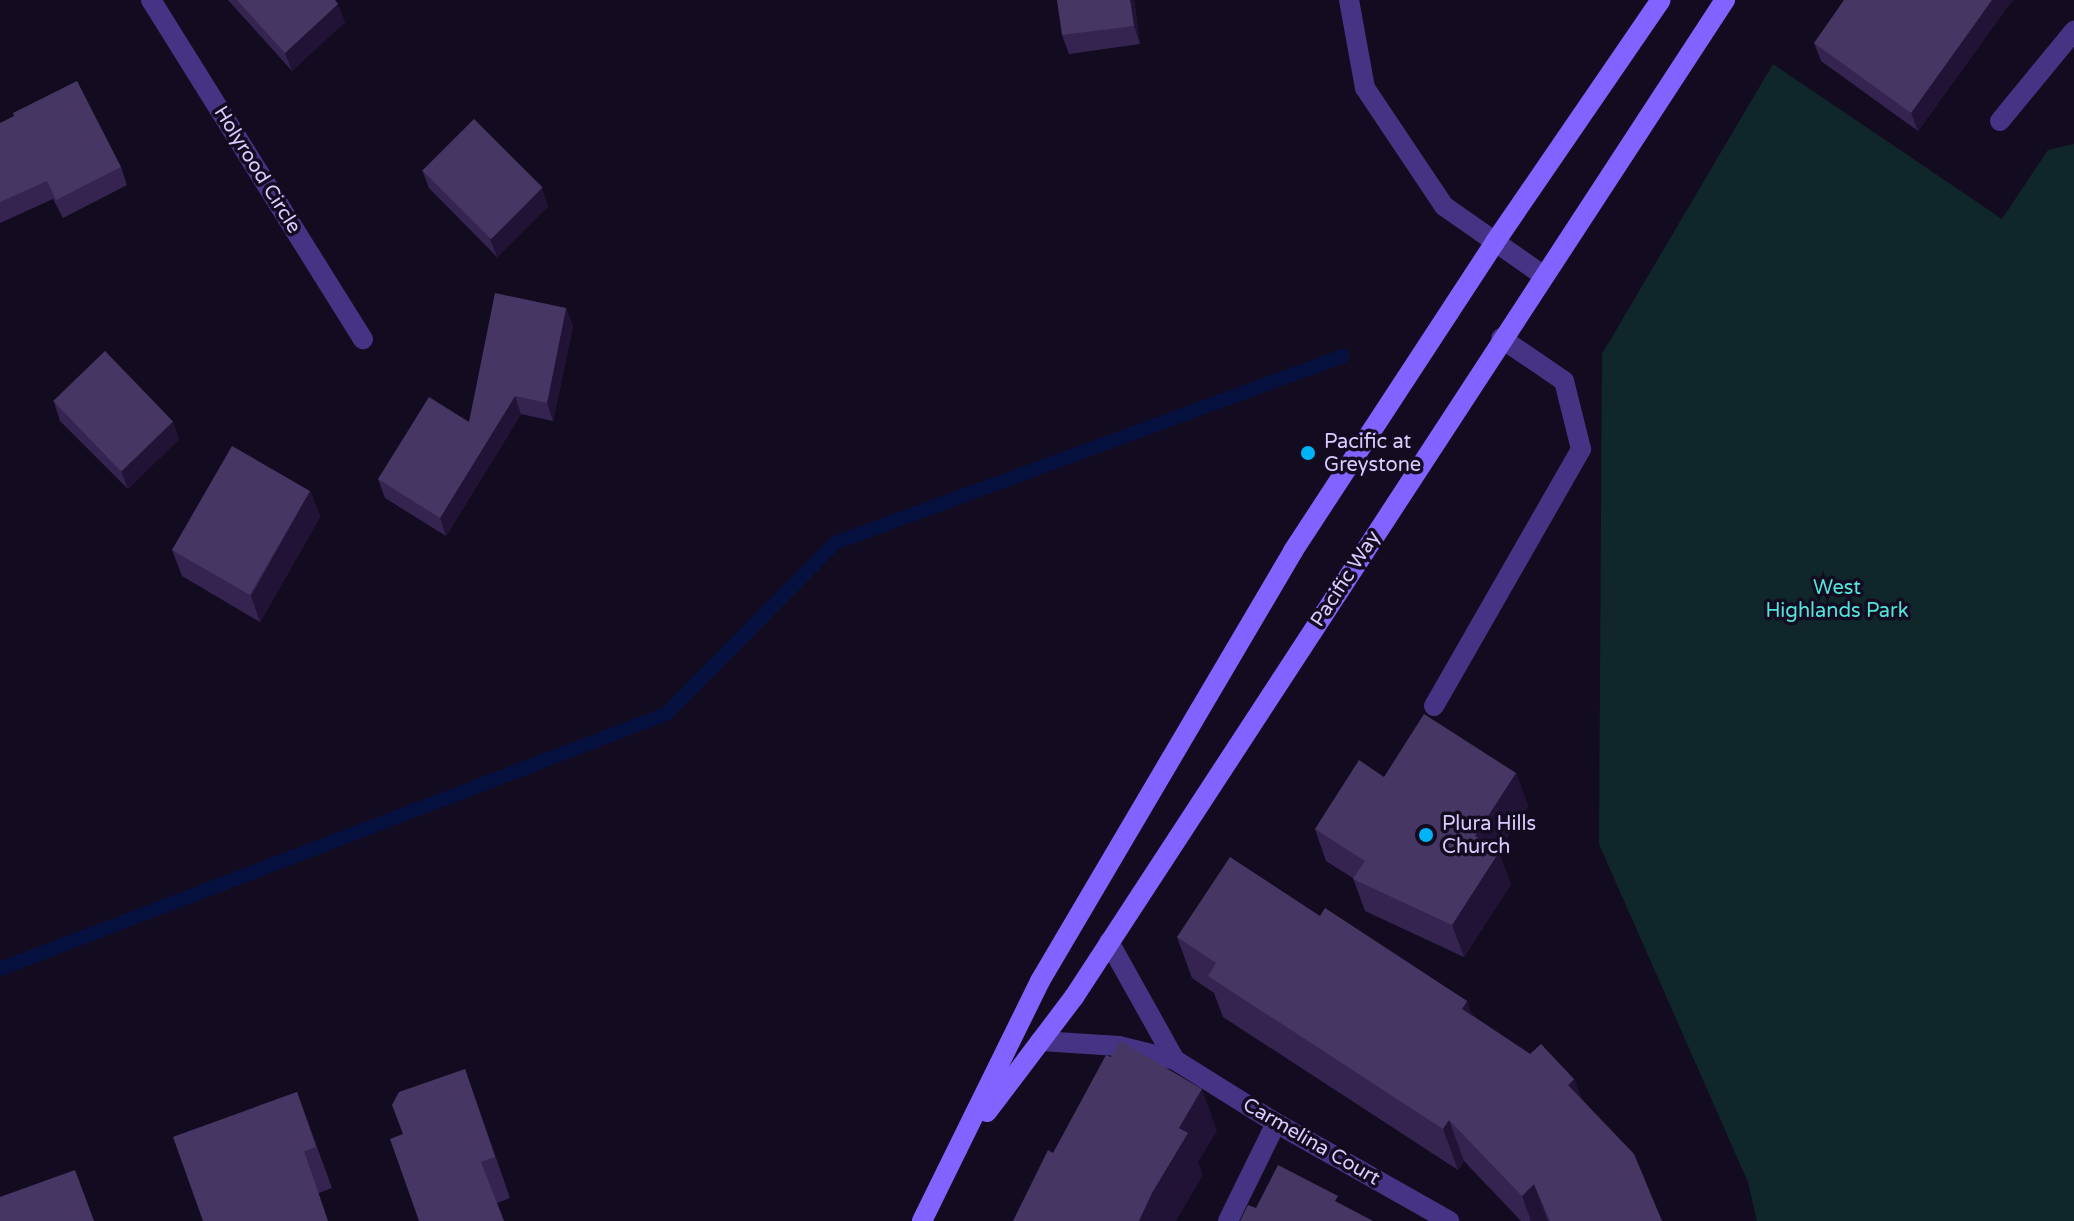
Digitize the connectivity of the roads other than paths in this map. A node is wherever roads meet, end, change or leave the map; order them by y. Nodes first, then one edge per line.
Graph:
1 (151, 0) edge
2 (1349, 0) edge
3 (1661, 0) edge
4 (1725, 0) edge
5 (2074, 31) edge
6 (2000, 121) dead end
7 (1495, 242) junction
8 (1544, 276) junction
9 (1501, 338) junction
10 (363, 339) dead end
11 (1434, 706) dead end
12 (1109, 942) junction
13 (1040, 1041) junction
14 (1175, 1060) junction
15 (1276, 1123) junction
16 (958, 1150) junction
17 (922, 1221) edge
18 (1228, 1221) edge
19 (1448, 1221) edge

1 - 10 street, Holyrood Circle
2 - 7 street
3 - 7 main road, Pacific Way
4 - 8 main road, Pacific Way
5 - 6 street
7 - 8 street
7 - 16 main road, Pacific Way
8 - 9 main road, Pacific Way
9 - 11 street
9 - 12 main road, Pacific Way
12 - 13 main road, Pacific Way
12 - 14 street, Carmelina Court
13 - 14 street, Carmelina Court
13 - 16 main road, Pacific Way
14 - 15 street, Carmelina Court
15 - 18 street
15 - 19 street, Carmelina Court
16 - 17 main road, Pacific Way

